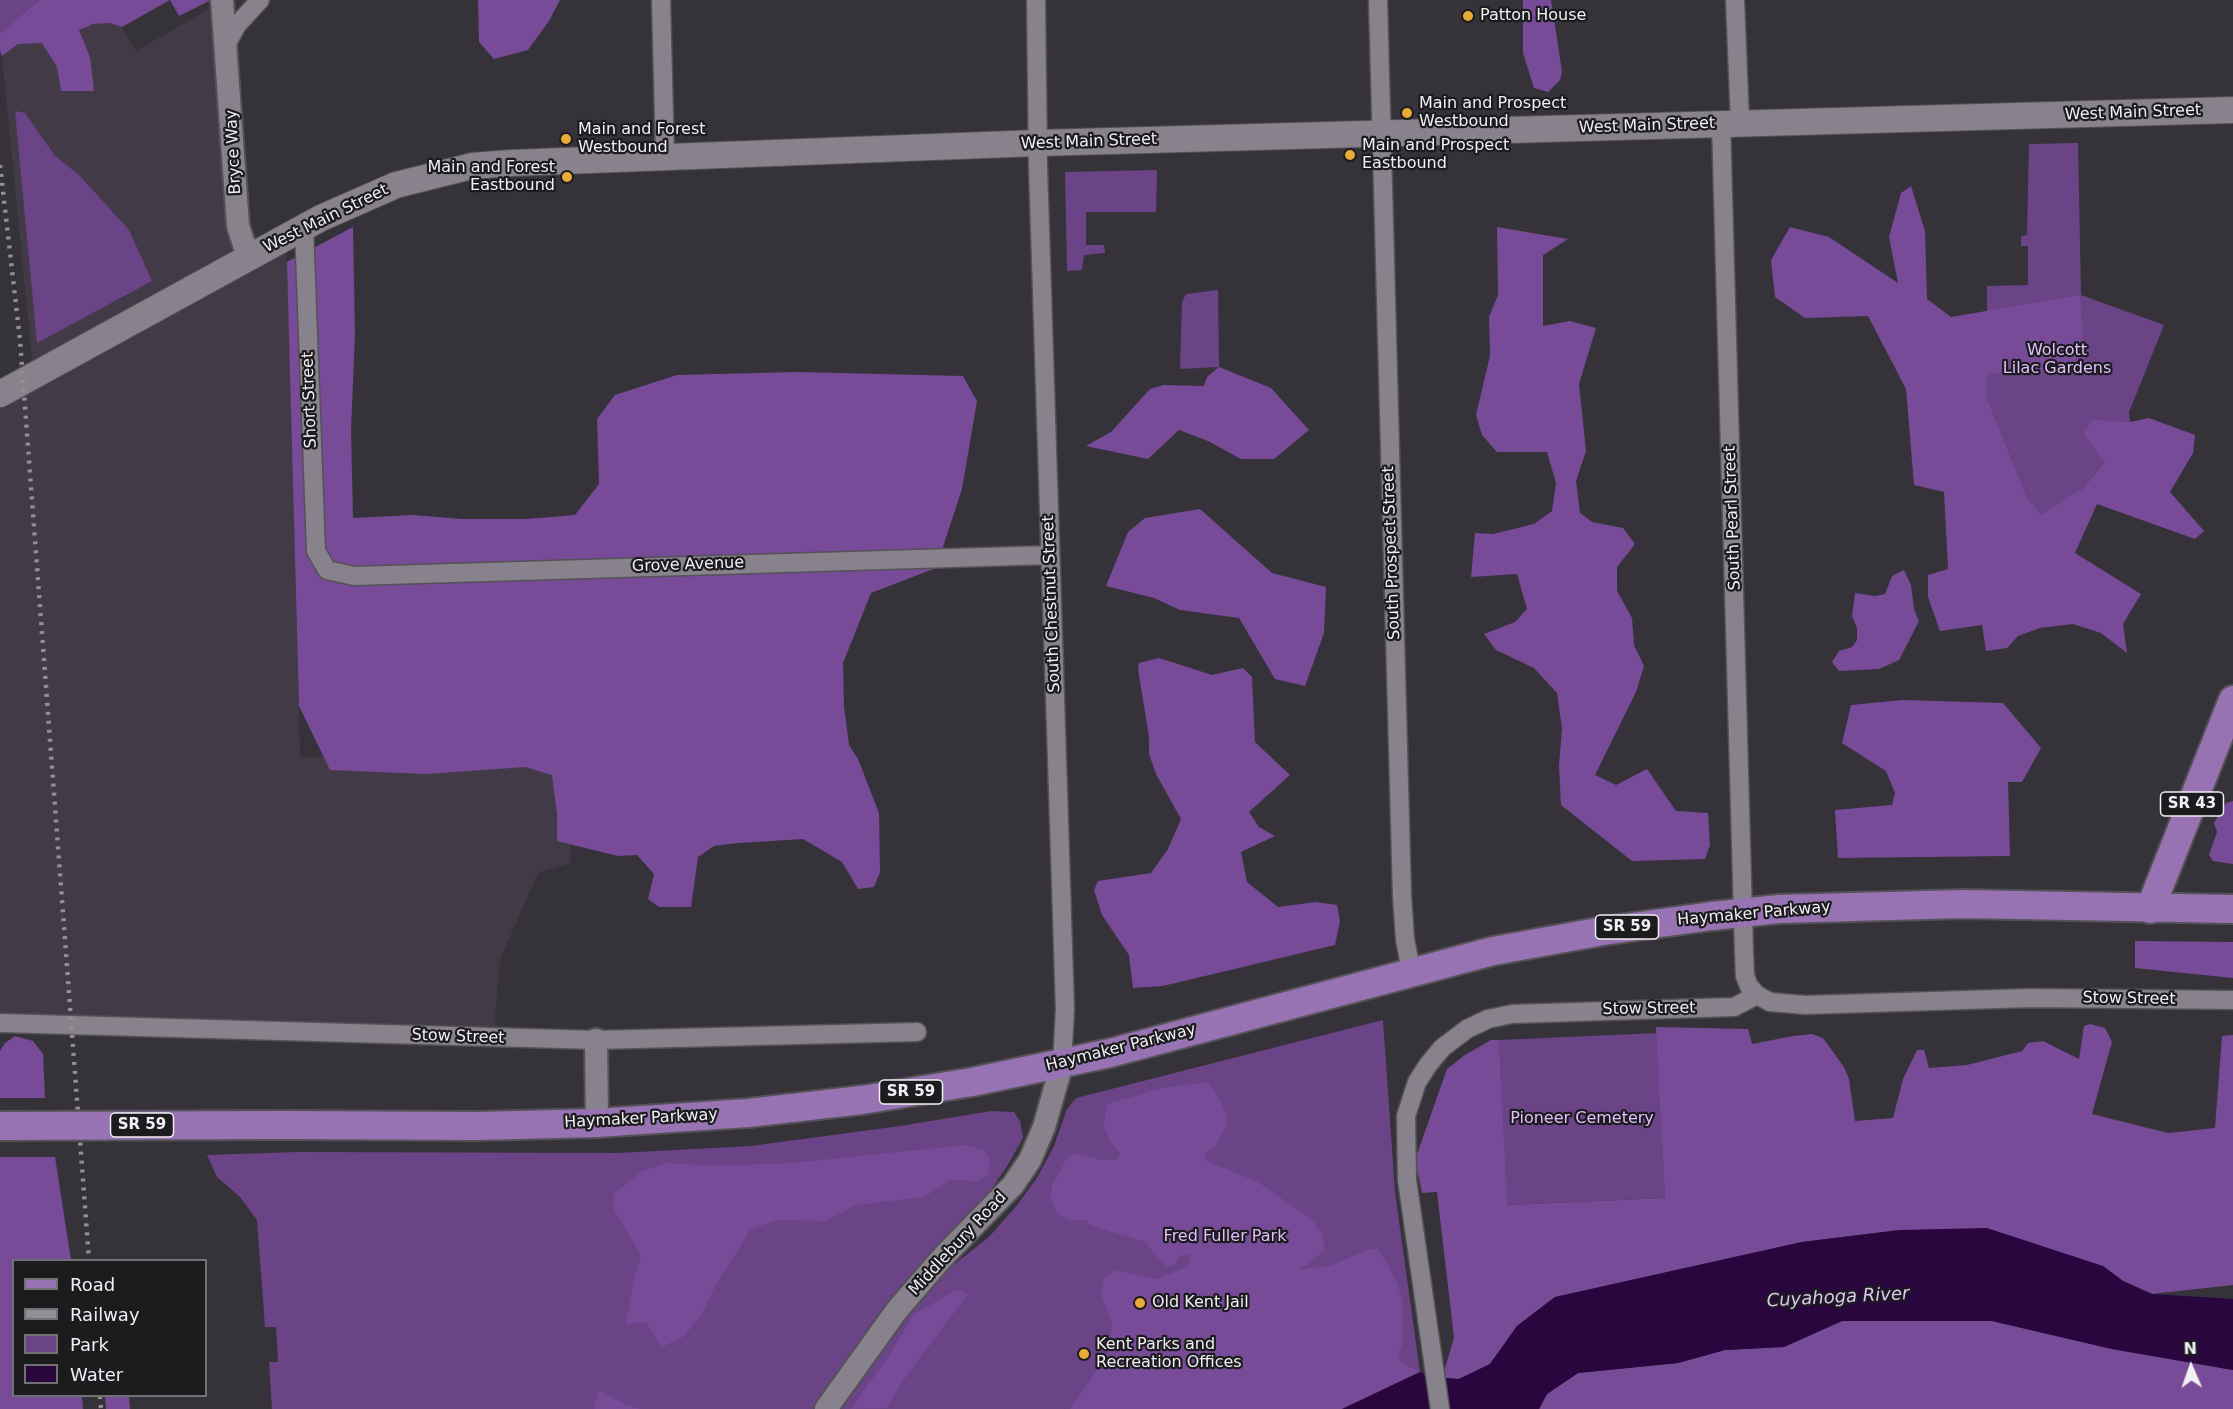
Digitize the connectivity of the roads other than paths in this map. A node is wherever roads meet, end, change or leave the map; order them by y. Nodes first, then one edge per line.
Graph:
1 (222, 0) edge
2 (260, 0) edge
3 (661, 0) edge
4 (1036, 0) edge
5 (1378, 0) edge
6 (1735, 0) edge
7 (226, 45) junction
8 (2233, 110) edge
9 (1731, 123) junction
10 (1380, 135) junction
11 (1038, 144) junction
12 (665, 157) junction
13 (304, 227) junction
14 (248, 257) junction
15 (0, 394) edge
16 (1050, 555) junction
17 (327, 570) joint
18 (2233, 700) edge
19 (2150, 909) junction
20 (2233, 909) edge
21 (1744, 912) junction
22 (1411, 971) junction
23 (1757, 995) junction
24 (2233, 1000) edge
25 (0, 1023) edge
26 (917, 1032) dead end
27 (596, 1040) junction
28 (1062, 1064) junction
29 (597, 1123) junction
30 (0, 1125) edge
31 (826, 1409) edge
32 (1440, 1409) edge

1 - 7 street, Bryce Way
2 - 7 street
3 - 12 street
4 - 11 street, South Chestnut Street
5 - 10 street, South Prospect Street
6 - 9 street, South Pearl Street
7 - 14 street, Bryce Way
8 - 9 main road, West Main Street
9 - 10 main road, West Main Street
9 - 21 street, South Pearl Street
10 - 11 main road, West Main Street
10 - 22 street, South Prospect Street
11 - 12 main road, West Main Street
11 - 16 street, South Chestnut Street
12 - 13 main road, West Main Street
13 - 14 main road, West Main Street
13 - 17 street, Short Street
14 - 15 main road, West Main Street
16 - 17 street, Grove Avenue
16 - 28 street, South Chestnut Street
18 - 19 main road, SR 43
19 - 20 main road, Haymaker Parkway / SR 59
19 - 21 main road, Haymaker Parkway / SR 59
21 - 22 main road, Haymaker Parkway / SR 59
21 - 23 street, South Pearl Street
22 - 28 main road, Haymaker Parkway / SR 59
23 - 24 street, Stow Street
23 - 32 street, Stow Street
25 - 27 street, Stow Street
26 - 27 street, Stow Street
27 - 29 street
28 - 29 main road, Haymaker Parkway / SR 59
28 - 31 street, Middlebury Road
29 - 30 main road, Haymaker Parkway / SR 59, bridge

